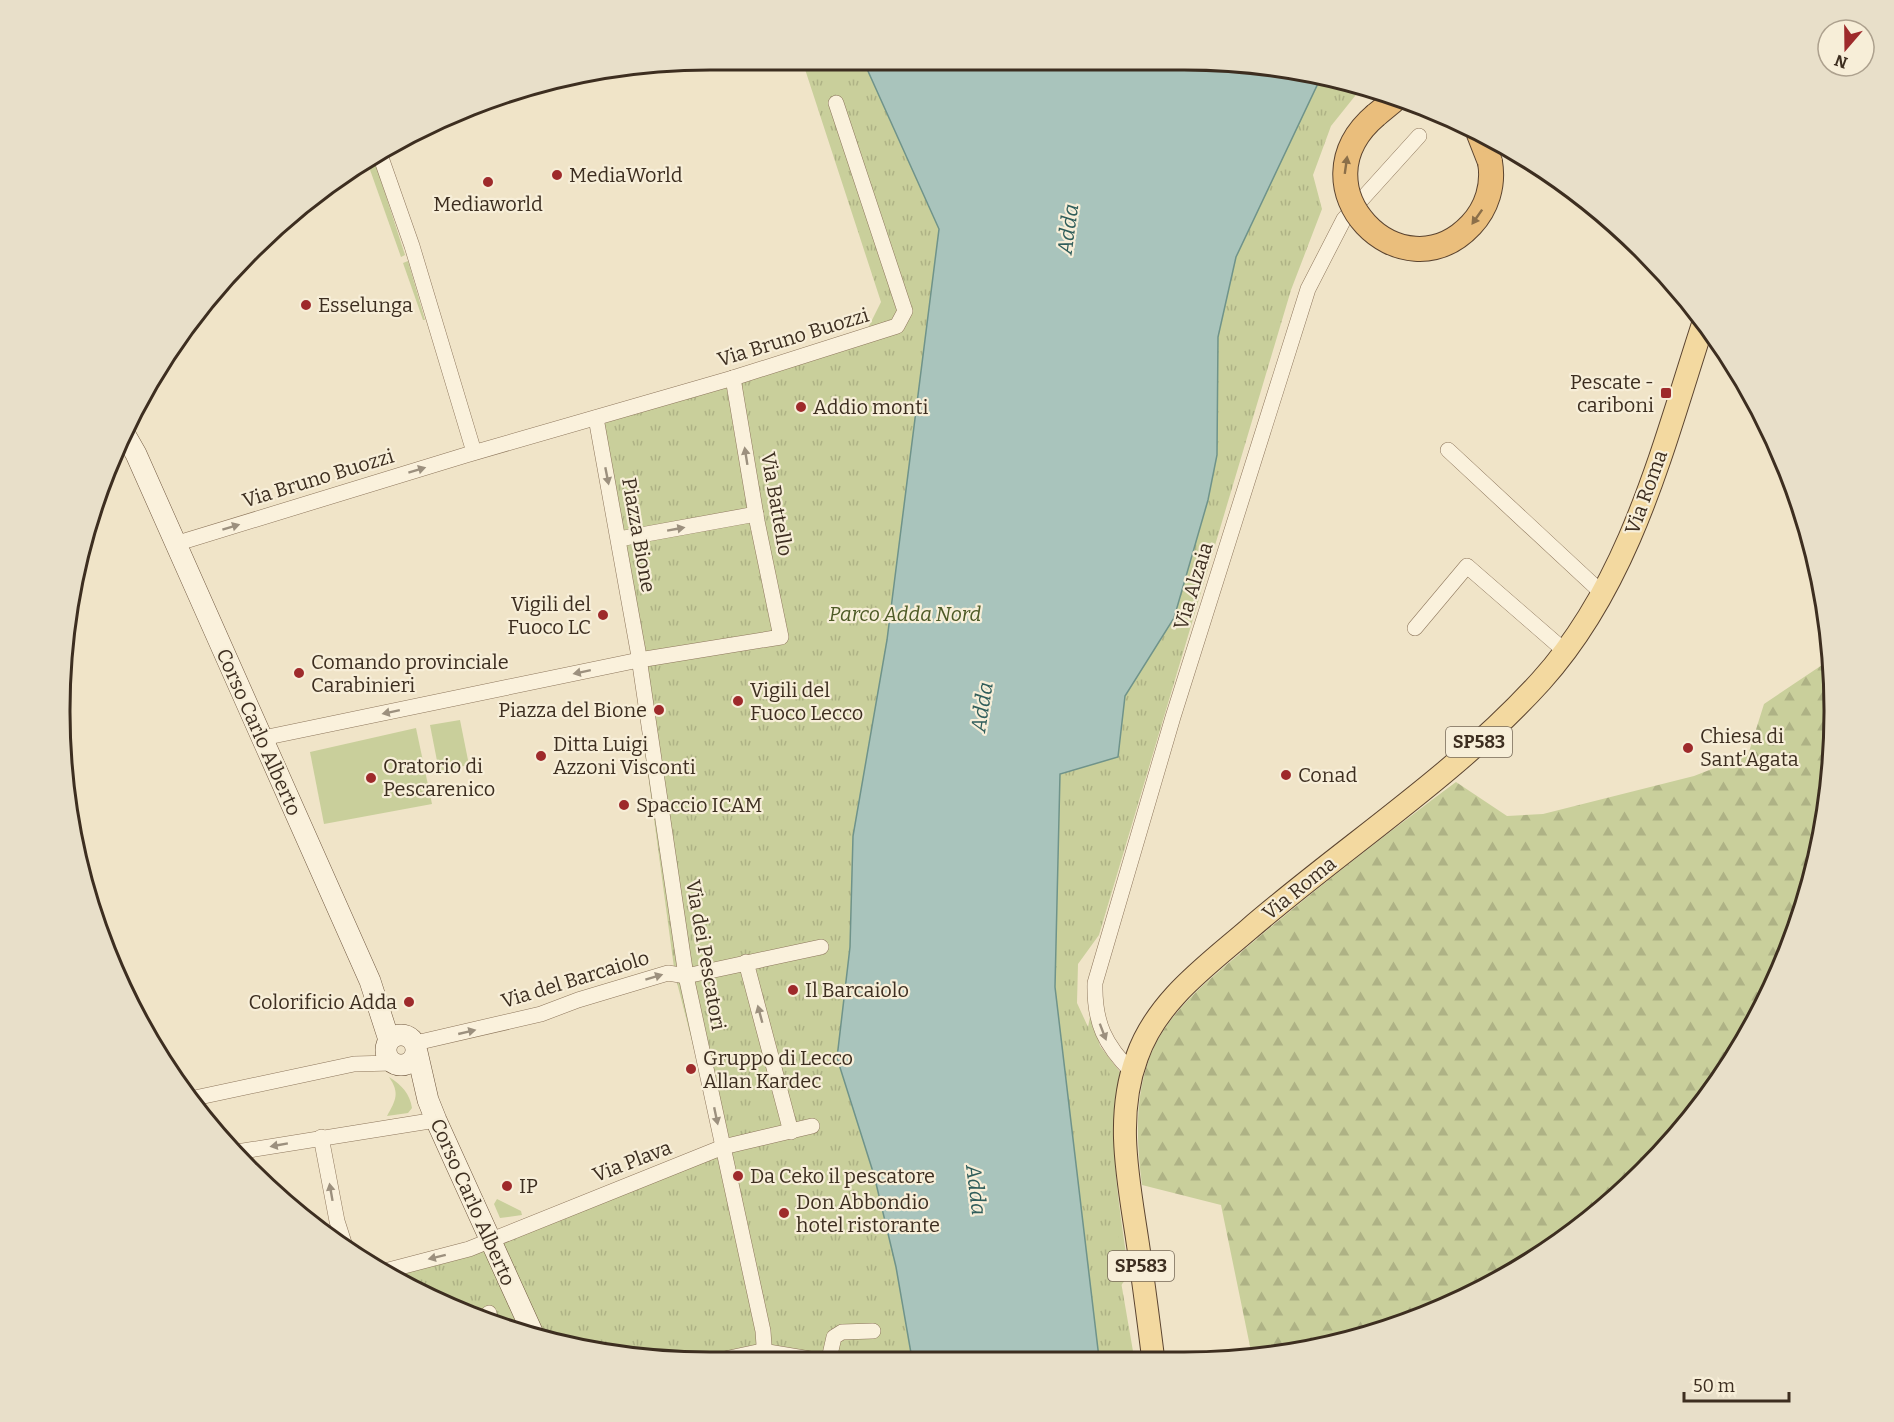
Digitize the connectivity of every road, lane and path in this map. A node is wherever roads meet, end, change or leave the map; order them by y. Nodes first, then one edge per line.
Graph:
1 (836, 103) dead end
2 (1385, 108) dead end
3 (1419, 136) dead end
4 (1485, 147) edge
5 (382, 161) edge
6 (1700, 333) edge
7 (733, 378) junction
8 (596, 418) junction
9 (129, 444) edge
10 (1448, 450) dead end
11 (474, 452) junction
12 (125, 453) edge
13 (147, 483) junction
14 (756, 514) junction
15 (619, 539) junction
16 (175, 544) junction
17 (1603, 594) junction
18 (1415, 628) dead end
19 (1566, 652) junction
20 (639, 660) junction
21 (263, 738) junction
22 (821, 946) dead end
23 (746, 962) junction
24 (686, 976) junction
25 (398, 1050) junction
26 (1132, 1072) junction
27 (200, 1097) edge
28 (436, 1120) junction
29 (812, 1126) dead end
30 (791, 1132) junction
31 (321, 1137) junction
32 (723, 1147) junction
33 (245, 1151) edge
34 (341, 1234) edge
35 (490, 1239) junction
36 (395, 1268) edge
37 (529, 1325) edge
38 (873, 1331) dead end
39 (764, 1352) edge
40 (831, 1352) edge
41 (1152, 1352) edge

1 - 7 street, Via Bruno Buozzi
4 -> 2 highway, bridge
3 -> 26 street, Via Alzaia
5 - 11 street
6 - 17 main road, Via Roma / SP583
7 - 8 street, Via Bruno Buozzi
14 -> 7 street, Via Battello
8 - 11 street, Via Bruno Buozzi
8 -> 15 street, Piazza Bione
9 - 13 main road, Corso Carlo Alberto
10 - 17 street
16 -> 11 street, Via Bruno Buozzi
12 - 13 main road, Corso Carlo Alberto
13 - 16 main road, Corso Carlo Alberto
15 -> 14 street
14 - 20 street, Via Battello
15 - 20 street, Piazza Bione
16 - 21 main road, Corso Carlo Alberto
17 - 19 main road, Via Roma / SP583
18 - 19 street
19 - 26 main road, Via Roma / SP583
20 -> 21 street
20 - 24 street, Via dei Pescatori
21 - 25 main road, Corso Carlo Alberto
22 - 23 street, Via del Barcaiolo
23 - 24 street, Via del Barcaiolo
30 -> 23 street
25 -> 24 street, Via del Barcaiolo
24 -> 32 street, Via dei Pescatori
25 - 27 street
25 - 28 main road, Corso Carlo Alberto
26 - 41 main road, Via Roma / SP583
28 - 31 street
28 - 35 main road, Corso Carlo Alberto
29 - 30 street, Via Plava
30 - 32 street, Via Plava
31 -> 33 street
34 -> 31 street
32 - 35 street, Via Plava
32 - 39 street, Via dei Pescatori
35 -> 36 street, Via Plava
35 - 37 main road, Corso Carlo Alberto
38 - 40 street

